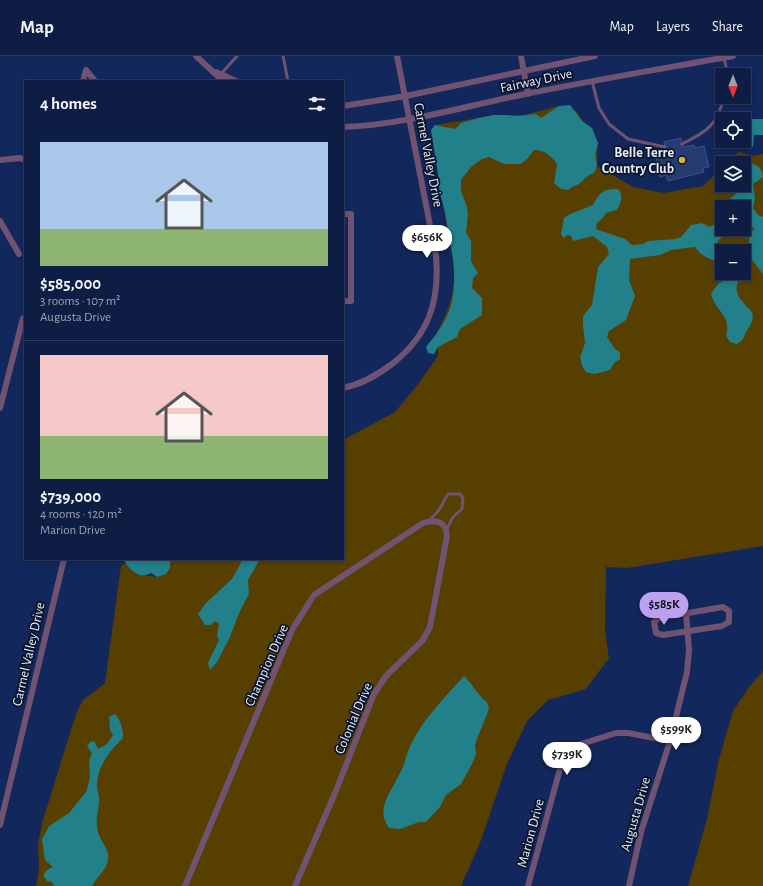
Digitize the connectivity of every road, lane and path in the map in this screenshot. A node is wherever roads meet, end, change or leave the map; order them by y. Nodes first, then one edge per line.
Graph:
1 (196, 56) edge
2 (237, 56) edge
3 (283, 56) edge
4 (398, 56) edge
5 (521, 56) edge
6 (595, 56) edge
7 (733, 56) edge
8 (724, 57) edge
9 (696, 59) edge
10 (726, 68) edge
11 (524, 72) junction
12 (221, 77) edge
13 (83, 80) edge
14 (94, 80) edge
15 (232, 80) edge
16 (288, 80) edge
17 (592, 81) junction
18 (528, 94) junction
19 (406, 96) junction
20 (722, 104) edge
21 (344, 106) edge
22 (410, 119) junction
23 (344, 127) edge
24 (682, 144) dead end
25 (665, 147) dead end
26 (0, 160) edge
27 (24, 160) edge
28 (344, 214) edge
29 (0, 220) edge
30 (19, 254) dead end
31 (344, 301) edge
32 (24, 318) edge
33 (344, 388) edge
34 (0, 408) edge
35 (430, 521) junction
36 (444, 526) junction
37 (64, 560) edge
38 (686, 613) junction
39 (687, 632) junction
40 (670, 741) junction
41 (0, 825) edge
42 (185, 886) edge
43 (295, 886) edge
44 (528, 886) edge
45 (629, 886) edge

1 - 12 street
2 - 12 lane
3 - 16 lane
4 - 19 street, Carmel Valley Drive
5 - 11 street
6 - 11 street, Fairway Drive
7 - 8 street, Fairway Drive
8 - 9 street, Fairway Drive
8 - 10 lane
9 - 17 street, Fairway Drive
11 - 18 street
11 - 19 street, Fairway Drive
12 - 15 street
13 - 14 street
17 - 18 street, Fairway Drive
17 - 25 lane
18 - 22 street, Fairway Drive
19 - 21 street, Fairway Drive
19 - 22 street, Carmel Valley Drive
20 - 24 lane
22 - 23 street, Fairway Drive
22 - 33 street, Carmel Valley Drive
26 - 27 street
28 - 31 street
29 - 30 street
32 - 34 street
35 - 36 street
35 - 36 lane
35 - 42 street, Champion Drive
36 - 43 street, Colonial Drive
37 - 41 street, Carmel Valley Drive
38 - 39 street, Augusta Drive
38 - 39 street
38 - 39 street
39 - 40 street, Augusta Drive
40 - 44 street, Marion Drive
40 - 45 street, Augusta Drive

